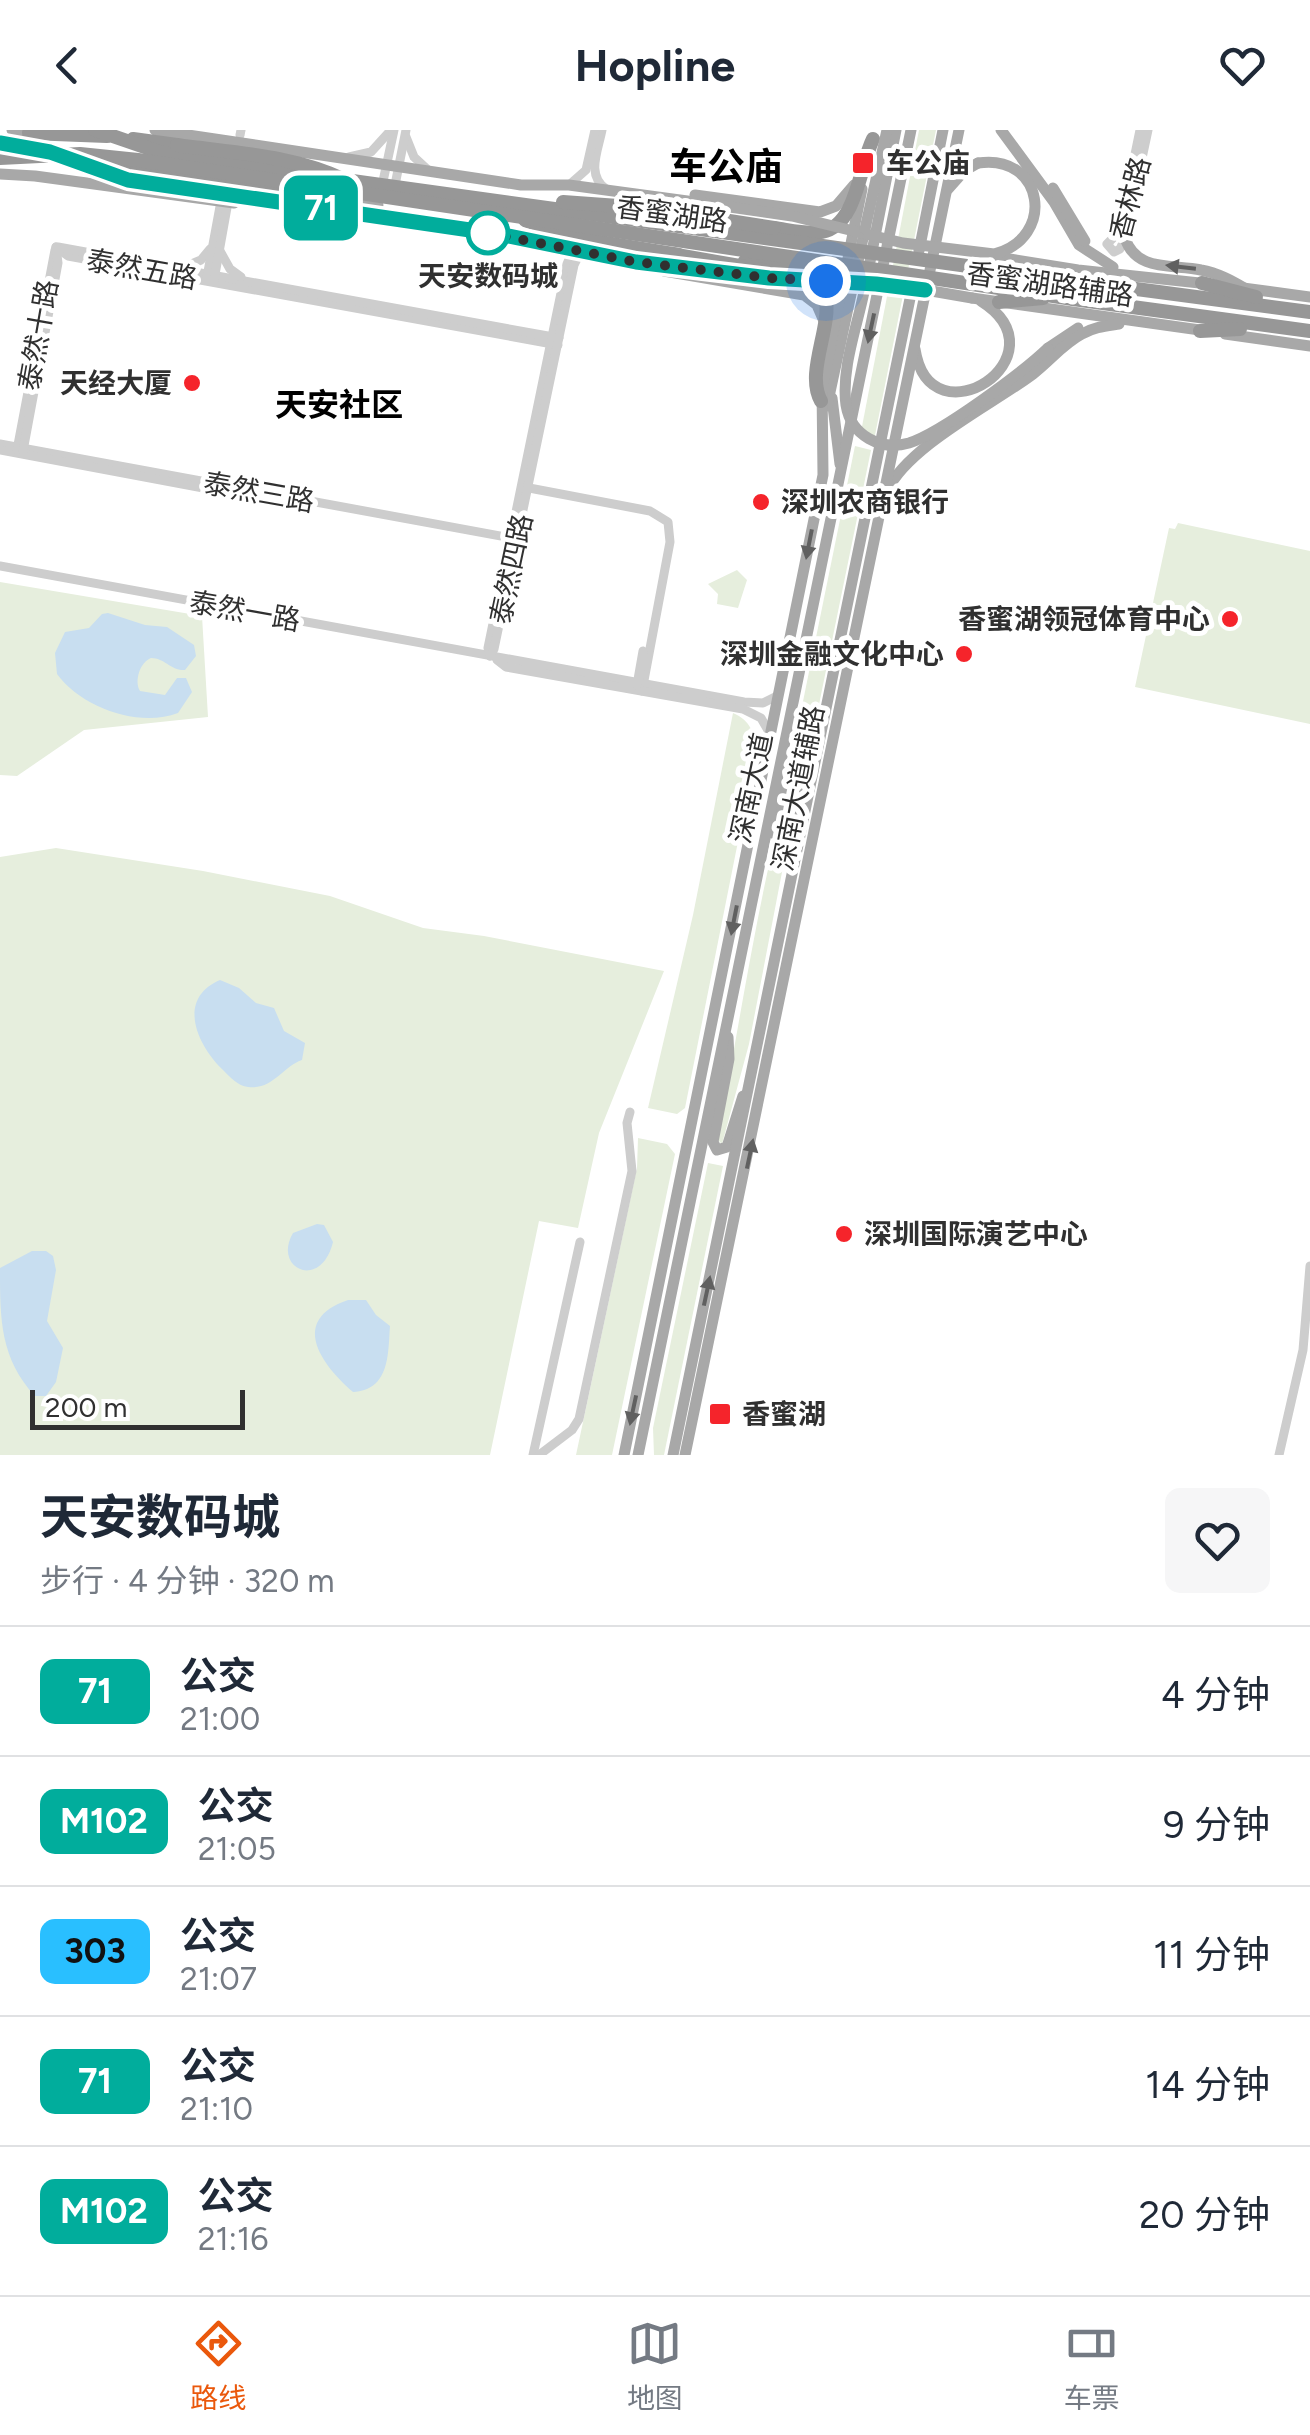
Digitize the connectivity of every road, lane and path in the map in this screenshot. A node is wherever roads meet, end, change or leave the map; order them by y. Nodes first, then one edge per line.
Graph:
1 (12, 130) edge
2 (95, 130) edge
3 (105, 130) edge
4 (156, 130) edge
5 (209, 130) edge
6 (392, 130) edge
7 (598, 130) edge
8 (886, 130) edge
9 (896, 130) edge
10 (911, 130) edge
11 (943, 130) edge
12 (958, 130) edge
13 (1001, 130) edge
14 (1010, 130) edge
15 (1140, 130) edge
16 (1148, 130) edge
17 (240, 132) edge
18 (406, 132) edge
19 (874, 134) edge
20 (72, 136) junction
21 (28, 140) junction
22 (0, 143) edge
23 (282, 147) junction
24 (342, 158) junction
25 (73, 160) junction
26 (0, 161) edge
27 (392, 165) junction
28 (860, 167) junction
29 (434, 172) junction
30 (0, 174) edge
31 (35, 176) junction
32 (344, 185) junction
33 (521, 185) junction
34 (569, 185) junction
35 (609, 190) junction
36 (648, 195) junction
37 (944, 197) junction
38 (274, 201) junction
39 (224, 202) junction
40 (378, 204) junction
41 (516, 210) junction
42 (676, 212) junction
43 (389, 219) junction
44 (834, 227) junction
45 (1125, 238) junction
46 (56, 247) junction
47 (216, 248) junction
48 (577, 250) junction
49 (670, 254) junction
50 (981, 254) junction
51 (636, 262) junction
52 (1113, 267) junction
53 (180, 268) junction
54 (1077, 276) junction
55 (1147, 277) junction
56 (211, 278) junction
57 (248, 281) junction
58 (826, 281) junction
59 (1202, 283) junction
60 (1246, 288) junction
61 (1056, 297) junction
62 (972, 298) junction
63 (999, 302) junction
64 (1310, 302) edge
65 (1072, 306) junction
66 (1117, 319) junction
67 (1144, 323) junction
68 (1278, 327) junction
69 (825, 329) junction
70 (1200, 330) junction
71 (1310, 331) edge
72 (915, 339) junction
73 (555, 341) junction
74 (1310, 346) edge
75 (1051, 351) junction
76 (834, 374) junction
77 (821, 402) junction
78 (824, 431) junction
79 (0, 447) edge
80 (20, 451) junction
81 (838, 484) junction
82 (524, 490) junction
83 (880, 512) junction
84 (513, 541) junction
85 (0, 566) edge
86 (490, 656) junction
87 (845, 684) junction
88 (640, 687) junction
89 (780, 693) junction
90 (770, 740) junction
91 (816, 760) junction
92 (753, 825) junction
93 (798, 849) junction
94 (763, 852) junction
95 (756, 886) junction
96 (726, 1028) junction
97 (756, 1056) junction
98 (752, 1076) junction
99 (701, 1085) junction
100 (760, 1102) junction
101 (630, 1112) dead end
102 (684, 1165) junction
103 (690, 1207) junction
104 (580, 1242) dead end
105 (1310, 1266) edge
106 (711, 1342) junction
107 (687, 1387) junction
108 (536, 1455) edge
109 (624, 1455) edge
110 (638, 1455) edge
111 (673, 1455) edge
112 (685, 1455) edge
113 (1280, 1455) edge

1 - 21 main road
2 - 32 highway, bridge
3 - 20 main road
4 - 23 main road, 香蜜湖路辅路
5 - 17 main road
6 - 24 street
6 - 27 street
7 - 34 street
7 - 35 street
8 - 76 main road, bridge
9 - 75 main road, bridge
10 -> 81 main road, 深南大道
11 - 91 main road
12 - 37 main road, 深南大道辅路
13 - 52 main road, bridge
14 - 52 main road, bridge
15 - 45 street, 香林路
16 - 45 street, 香林路
17 - 23 main road
18 - 27 street
18 - 29 street
19 - 28 highway
19 - 77 main road, 深南大道辅路
20 - 21 highway, 香蜜湖路
20 - 32 highway, 香蜜湖路, bridge
21 - 22 main road
21 - 25 highway, 香蜜湖路
23 - 24 main road, 香蜜湖路辅路
24 - 27 main road, 香蜜湖路辅路
25 - 32 highway, 香蜜湖路, bridge
25 - 38 main road, 香蜜湖路辅路
26 - 31 main road
26 - 32 highway, bridge
27 - 29 main road, 香蜜湖路辅路
27 - 40 street
28 - 36 main road
28 - 42 highway, bridge
29 - 33 main road, 香蜜湖路辅路
30 - 31 main road
31 - 39 main road
32 - 41 highway, 香蜜湖路, bridge
33 - 34 main road, 香蜜湖路辅路
33 - 43 main road
34 - 35 main road, 香蜜湖路辅路
35 - 36 main road, 香蜜湖路辅路
36 - 44 main road, 香蜜湖路辅路, bridge
37 - 50 main road, bridge
37 - 72 main road, 深南大道辅路
38 - 40 main road
38 - 43 main road, 香蜜湖路辅路
39 - 43 main road
39 - 47 street
40 - 43 street
41 - 42 highway, bridge
41 - 49 highway, bridge
41 - 54 highway, 香蜜湖路, bridge
41 - 61 highway, 香蜜湖路, bridge
42 - 44 highway, bridge
43 - 48 main road, 香蜜湖路辅路
44 - 50 main road, 香蜜湖路辅路, bridge
60 -> 45 main road
46 - 53 street, 泰然五路
46 - 56 street, 泰然五路
46 - 80 street, 泰然十路
47 - 53 street
47 - 56 street
47 - 57 street
48 - 51 main road, 香蜜湖路辅路
48 - 73 street, 泰然四路
49 - 58 highway, bridge
49 - 69 highway, bridge
50 - 54 main road, 香蜜湖路辅路
51 - 58 main road, 香蜜湖路辅路, bridge
51 - 69 main road
52 - 55 main road
53 - 56 street, 泰然五路
54 - 55 main road, 香蜜湖路辅路
54 - 64 highway, 香蜜湖路
55 - 59 main road, 香蜜湖路辅路
56 - 57 street, 泰然五路
56 - 73 street, 泰然五路
57 - 73 street, 泰然五路
58 - 62 main road, 香蜜湖路辅路, bridge
59 - 60 main road, 香蜜湖路辅路
59 - 64 highway
60 - 64 main road, 香蜜湖路辅路
61 - 63 highway, bridge
61 - 65 highway, 香蜜湖路, bridge
62 - 63 main road, 香蜜湖路辅路
62 - 72 main road
63 - 65 main road, 香蜜湖路辅路
65 - 66 main road, 香蜜湖路辅路
65 - 68 highway, 香蜜湖路
66 - 67 main road, 香蜜湖路辅路
66 - 75 main road
67 - 70 main road, 香蜜湖路辅路
67 - 75 main road
68 - 70 highway
68 - 71 highway, 香蜜湖路
69 - 77 highway
70 - 74 main road, 香蜜湖路辅路
72 - 83 main road, 深南大道辅路
73 - 82 street, 泰然四路
75 - 83 main road
76 - 78 main road
76 - 81 main road
77 - 78 main road, 深南大道辅路
78 -> 89 main road, 深南大道辅路
79 - 80 street, 泰然三路
80 - 84 street, 泰然三路
81 - 94 main road, 深南大道
82 - 84 street, 泰然四路
82 - 88 street
83 - 87 main road, 深南大道辅路
84 - 86 street, 泰然四路
85 - 86 street, 泰然一路
86 - 88 street, 泰然一路
87 - 91 main road
87 - 100 main road, 深南大道辅路
88 - 89 street, 泰然一路
88 - 90 street, 泰然一路
89 - 90 main road, 深南大道辅路
90 - 92 main road, 深南大道辅路
91 - 93 main road
92 - 95 main road
92 -> 99 main road, 深南大道辅路
93 - 94 main road
93 - 97 main road
94 - 95 main road, 深南大道
95 - 96 main road, 深南大道
96 - 98 main road
96 - 99 main road
96 - 103 main road, 深南大道
97 - 98 main road
97 - 100 main road
107 -> 98 main road
99 - 102 main road, 深南大道辅路
106 -> 100 main road, 深南大道辅路
101 - 108 street
102 - 103 main road
102 -> 109 main road, 深南大道辅路
103 - 110 main road, 深南大道
104 - 108 street
105 - 113 street
106 - 107 main road
106 - 112 main road, 深南大道辅路
107 - 111 main road

